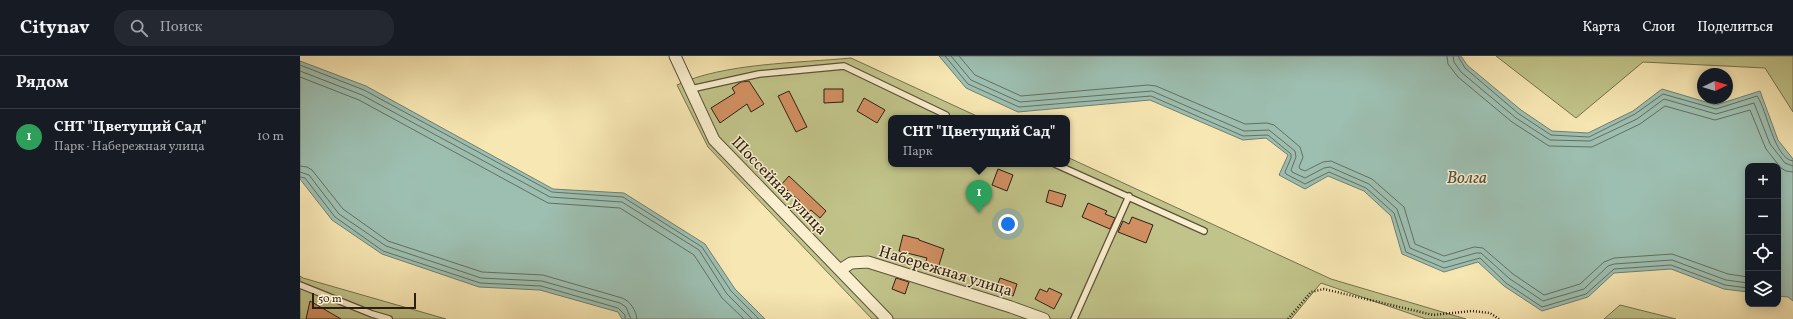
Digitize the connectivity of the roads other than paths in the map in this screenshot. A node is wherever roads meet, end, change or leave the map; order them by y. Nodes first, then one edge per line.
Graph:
1 (675, 56) edge
2 (691, 89) junction
3 (946, 115) dead end
4 (1062, 167) edge
5 (1129, 196) junction
6 (1204, 231) dead end
7 (840, 270) junction
8 (300, 285) edge
9 (389, 319) edge
10 (887, 319) edge
11 (1044, 319) edge
12 (1074, 319) edge

1 - 2 street, Шоссейная улица
2 - 3 lane
2 - 7 street, Шоссейная улица
4 - 5 lane
5 - 6 lane
5 - 12 lane
7 - 10 street, Шоссейная улица
7 - 11 street, Набережная улица
8 - 9 lane

